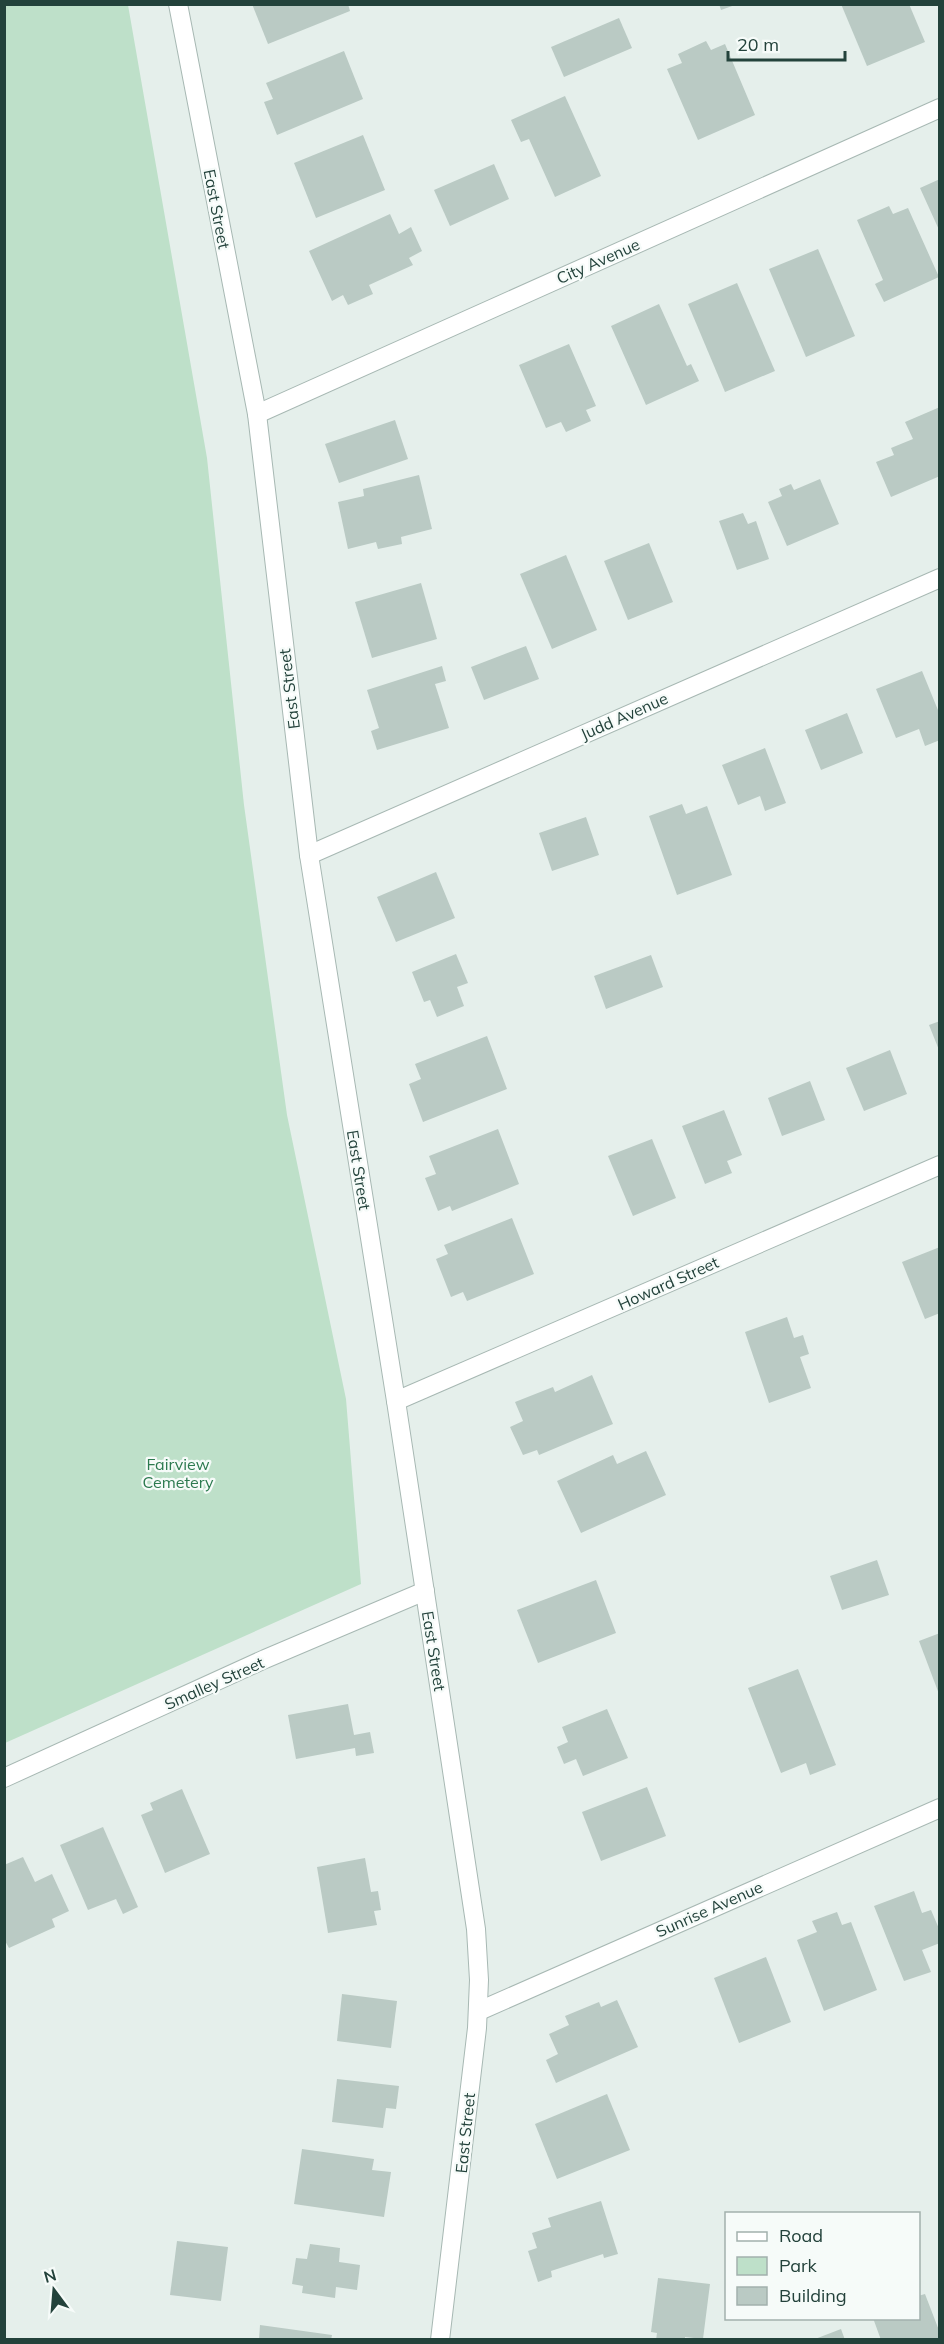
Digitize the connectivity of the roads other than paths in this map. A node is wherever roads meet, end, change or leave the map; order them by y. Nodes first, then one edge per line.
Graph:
1 (178, 4) edge
2 (939, 108) edge
3 (257, 414) junction
4 (939, 578) edge
5 (309, 855) junction
6 (939, 1164) edge
7 (396, 1401) junction
8 (425, 1591) junction
9 (4, 1778) edge
10 (939, 1808) edge
11 (479, 2011) junction
12 (440, 2340) edge

1 - 3 street, East Street
2 - 3 street, City Avenue
3 - 5 street, East Street
4 - 5 street, Judd Avenue
5 - 7 street, East Street
6 - 7 street, Howard Street
7 - 8 street, East Street
8 - 9 street, Smalley Street
8 - 11 street, East Street
10 - 11 street, Sunrise Avenue
11 - 12 street, East Street

